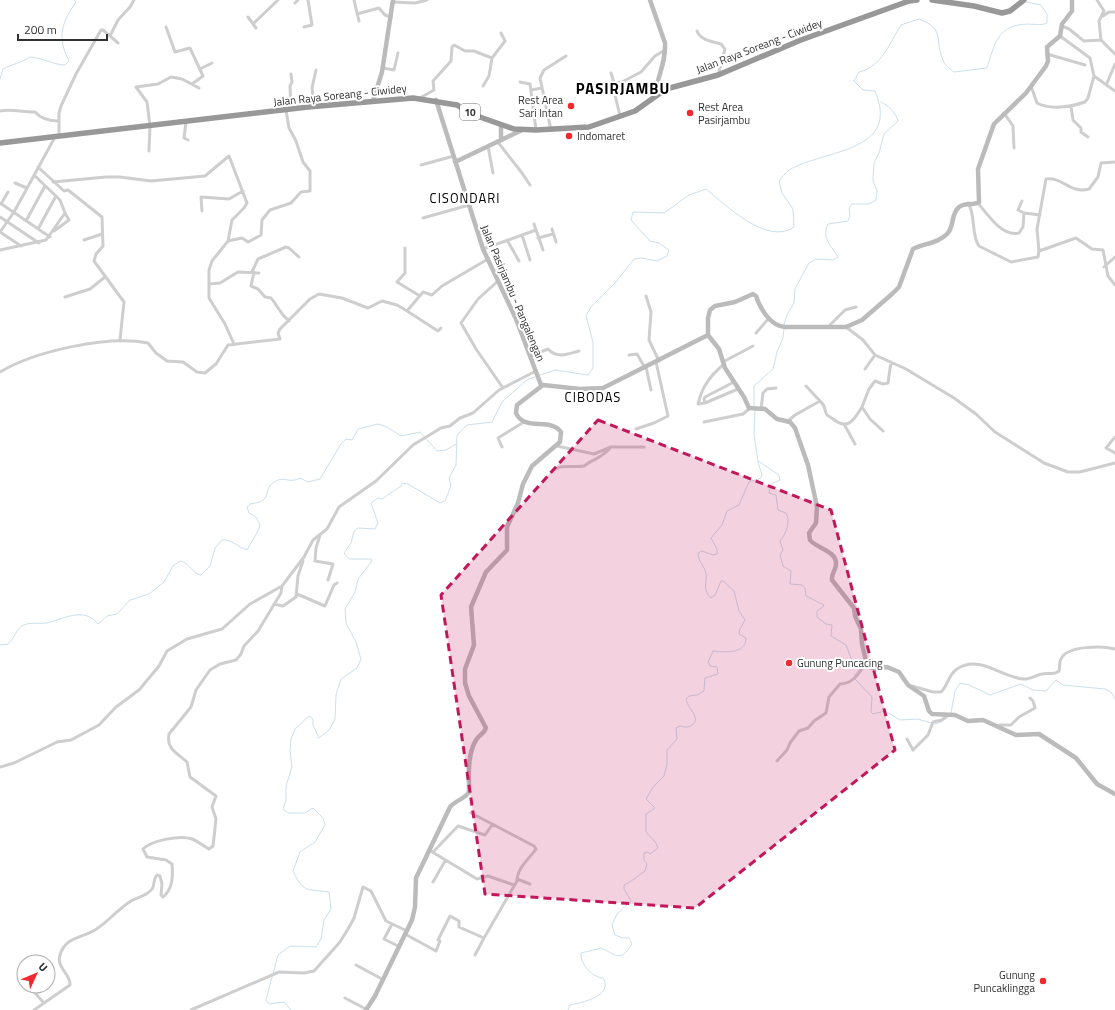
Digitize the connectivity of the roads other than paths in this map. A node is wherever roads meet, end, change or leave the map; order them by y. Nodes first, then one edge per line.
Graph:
1 (134, 0) edge
2 (278, 0) edge
3 (308, 0) edge
4 (354, 0) edge
5 (427, 0) edge
6 (650, 0) edge
7 (917, 0) edge
8 (932, 0) edge
9 (1072, 0) edge
10 (1097, 0) edge
11 (393, 1) edge
12 (941, 1) edge
13 (1022, 1) edge
14 (1115, 12) edge
15 (357, 14) junction
16 (1103, 16) junction
17 (248, 17) dead end
18 (391, 17) junction
19 (360, 21) dead end
20 (253, 24) junction
21 (1062, 26) junction
22 (166, 27) dead end
23 (304, 27) dead end
24 (256, 28) dead end
25 (697, 31) dead end
26 (501, 33) dead end
27 (110, 36) junction
28 (1060, 36) junction
29 (1101, 40) junction
30 (118, 43) dead end
31 (665, 50) junction
32 (398, 53) dead end
33 (1047, 54) junction
34 (1115, 54) edge
35 (566, 56) dead end
36 (492, 58) junction
37 (212, 63) dead end
38 (1115, 64) edge
39 (1085, 65) dead end
40 (383, 68) junction
41 (200, 69) junction
42 (316, 70) dead end
43 (611, 73) dead end
44 (291, 74) dead end
45 (718, 75) junction
46 (1094, 76) junction
47 (520, 82) dead end
48 (622, 82) junction
49 (192, 84) junction
50 (1107, 84) junction
51 (483, 86) dead end
52 (1031, 86) junction
53 (199, 88) dead end
54 (542, 88) junction
55 (531, 90) junction
56 (614, 91) junction
57 (1115, 91) edge
58 (609, 92) dead end
59 (654, 97) junction
60 (420, 98) junction
61 (436, 100) junction
62 (374, 101) junction
63 (1070, 106) junction
64 (314, 107) junction
65 (289, 110) junction
66 (0, 111) edge
67 (1004, 113) junction
68 (621, 117) junction
69 (59, 121) junction
70 (186, 122) junction
71 (501, 125) junction
72 (150, 126) junction
73 (522, 130) junction
74 (536, 130) junction
75 (551, 130) junction
76 (57, 137) junction
77 (1088, 137) dead end
78 (188, 140) dead end
79 (499, 140) junction
80 (0, 143) edge
81 (488, 146) junction
82 (1014, 148) dead end
83 (149, 151) dead end
84 (454, 156) junction
85 (456, 162) junction
86 (1115, 162) edge
87 (421, 165) dead end
88 (38, 167) junction
89 (493, 173) dead end
90 (34, 175) junction
91 (53, 182) junction
92 (15, 183) dead end
93 (530, 185) dead end
94 (45, 186) junction
95 (26, 188) junction
96 (8, 192) dead end
97 (243, 192) junction
98 (56, 196) junction
99 (1022, 201) dead end
100 (1, 203) edge
101 (968, 203) junction
102 (978, 203) junction
103 (469, 205) junction
104 (202, 211) dead end
105 (14, 212) junction
106 (1024, 212) junction
107 (65, 213) junction
108 (1040, 215) junction
109 (0, 217) edge
110 (423, 218) dead end
111 (26, 221) junction
112 (8, 222) junction
113 (534, 224) dead end
114 (38, 229) junction
115 (552, 229) dead end
116 (536, 230) junction
117 (0, 232) edge
118 (53, 232) junction
119 (102, 234) junction
120 (553, 234) junction
121 (522, 235) junction
122 (50, 237) junction
123 (538, 238) junction
124 (84, 240) dead end
125 (507, 240) junction
126 (228, 242) junction
127 (556, 242) dead end
128 (39, 243) junction
129 (0, 245) edge
130 (21, 246) junction
131 (4, 248) junction
132 (405, 248) dead end
133 (483, 249) junction
134 (0, 250) edge
135 (543, 250) dead end
136 (1039, 251) junction
137 (299, 257) dead end
138 (1115, 257) edge
139 (488, 259) junction
140 (530, 260) dead end
141 (518, 261) dead end
142 (1104, 267) junction
143 (253, 272) junction
144 (259, 273) dead end
145 (105, 277) junction
146 (498, 281) junction
147 (209, 284) junction
148 (1115, 285) edge
149 (420, 296) junction
150 (646, 296) dead end
151 (65, 297) dead end
152 (856, 307) dead end
153 (407, 311) junction
154 (769, 318) junction
155 (289, 321) junction
156 (829, 326) junction
157 (846, 327) junction
158 (441, 328) dead end
159 (756, 333) dead end
160 (708, 335) junction
161 (120, 340) junction
162 (234, 344) junction
163 (753, 346) dead end
164 (579, 351) dead end
165 (629, 355) dead end
166 (876, 355) junction
167 (531, 356) junction
168 (658, 362) junction
169 (891, 362) junction
170 (723, 364) junction
171 (646, 368) junction
172 (865, 369) dead end
173 (0, 372) edge
174 (536, 372) junction
175 (734, 382) junction
176 (501, 385) junction
177 (541, 385) junction
178 (806, 386) dead end
179 (776, 388) dead end
180 (738, 389) junction
181 (651, 390) dead end
182 (820, 401) junction
183 (705, 403) junction
184 (862, 407) junction
185 (751, 409) junction
186 (760, 409) junction
187 (524, 422) junction
188 (704, 422) dead end
189 (787, 422) junction
190 (844, 424) junction
191 (636, 429) dead end
192 (883, 430) dead end
193 (1115, 437) edge
194 (855, 444) dead end
195 (557, 446) junction
196 (502, 447) dead end
197 (611, 447) junction
198 (644, 447) dead end
199 (1115, 453) edge
200 (1115, 463) edge
201 (551, 472) dead end
202 (321, 534) junction
203 (304, 557) junction
204 (328, 580) dead end
205 (337, 583) dead end
206 (282, 586) junction
207 (297, 594) junction
208 (274, 604) junction
209 (1115, 649) edge
210 (866, 661) junction
211 (908, 685) junction
212 (1030, 698) dead end
213 (949, 714) junction
214 (998, 726) junction
215 (907, 739) dead end
216 (777, 761) dead end
217 (0, 766) edge
218 (1115, 794) edge
219 (471, 813) dead end
220 (492, 826) junction
221 (430, 851) junction
222 (445, 861) junction
223 (517, 880) junction
224 (432, 882) dead end
225 (530, 884) dead end
226 (514, 885) junction
227 (392, 924) junction
228 (406, 933) junction
229 (484, 938) junction
230 (398, 946) junction
231 (475, 955) dead end
232 (356, 965) dead end
233 (382, 979) junction
234 (36, 994) edge
235 (345, 998) dead end
236 (43, 1002) junction
237 (34, 1010) edge
238 (191, 1010) edge
239 (366, 1010) edge

1 - 27 street
2 - 20 street
3 - 23 street
4 - 15 street
5 - 11 street
6 - 31 main road
7 - 45 highway, Jalan Raya Soreang - Ciwidey / 10
8 - 12 highway
9 - 21 main road
10 - 16 street
11 - 18 main road
12 - 13 highway
14 - 16 street
15 - 18 street
15 - 19 street
16 - 29 street
17 - 20 street
18 - 40 main road
20 - 24 street
21 - 28 main road
21 - 29 street
22 - 41 street
25 - 45 street
26 - 36 street
27 - 30 street
27 - 69 street
28 - 33 main road
28 - 46 street
29 - 34 street
31 - 48 street
31 - 59 main road
32 - 40 street
33 - 39 street
33 - 52 main road
35 - 54 street
36 - 51 street
36 - 60 street
37 - 41 street
38 - 50 street
40 - 62 main road
41 - 49 street
42 - 64 street
43 - 48 street
44 - 65 street
45 - 59 highway, Jalan Raya Soreang - Ciwidey / 10
46 - 50 street
46 - 63 street
47 - 55 street
48 - 56 street
49 - 53 street
49 - 72 street
50 - 57 street
52 - 63 street
52 - 67 main road
54 - 55 street
54 - 75 street
55 - 74 street
56 - 58 street
56 - 68 street
59 - 68 highway, Jalan Raya Soreang - Ciwidey / 10
60 - 61 highway, Jalan Raya Soreang - Ciwidey / 10
60 - 62 highway, Jalan Raya Soreang - Ciwidey / 10
61 - 71 highway, Jalan Raya Soreang - Ciwidey / 10
61 - 84 main road, Jalan Pasirjambu - Pangalengan
62 - 64 highway, Jalan Raya Soreang - Ciwidey / 10
63 - 77 street
64 - 65 highway, Jalan Raya Soreang - Ciwidey / 10
65 - 70 highway, Jalan Raya Soreang - Ciwidey / 10
65 - 126 street
66 - 69 street
67 - 82 street
67 - 102 main road
68 - 75 highway, Jalan Raya Soreang - Ciwidey / 10
69 - 76 street
70 - 72 highway, Jalan Raya Soreang - Ciwidey / 10
70 - 78 street
71 - 73 highway, Jalan Raya Soreang - Ciwidey / 10
71 - 79 main road
72 - 76 highway, Jalan Raya Soreang - Ciwidey / 10
72 - 83 street
73 - 74 highway, Jalan Raya Soreang - Ciwidey / 10
73 - 79 main road
74 - 75 highway, Jalan Raya Soreang - Ciwidey / 10
76 - 80 highway, Jalan Raya Soreang - Ciwidey / 10
76 - 88 street
79 - 81 main road
79 - 93 street
81 - 85 main road
81 - 89 street
84 - 85 main road, Jalan Pasirjambu - Pangalengan
84 - 87 street
85 - 103 main road, Jalan Pasirjambu - Pangalengan
86 - 108 street
88 - 90 street
88 - 91 street
90 - 94 street
90 - 95 street
91 - 97 street
91 - 119 street
92 - 95 street
94 - 98 street
94 - 111 street
95 - 105 street
96 - 100 street
97 - 104 street
97 - 126 street
98 - 107 street
98 - 114 street
99 - 106 street
100 - 105 street
101 - 102 main road
101 - 136 street
101 - 157 main road
102 - 106 street
103 - 110 street
103 - 133 main road, Jalan Pasirjambu - Pangalengan
105 - 111 street
105 - 112 street
106 - 108 street
107 - 118 street
107 - 118 street
108 - 136 street
109 - 112 street
111 - 114 street
112 - 117 street
112 - 128 street
113 - 116 street
114 - 122 street
115 - 120 street
116 - 121 street
116 - 123 street
117 - 130 street
118 - 122 street
119 - 124 street
119 - 145 street
120 - 123 street
120 - 127 street
121 - 125 street
121 - 140 street
122 - 128 street
123 - 135 street
125 - 133 street
125 - 141 street
126 - 147 street
128 - 130 street
129 - 131 street
130 - 131 street
131 - 134 street
132 - 149 street
133 - 139 main road, Jalan Pasirjambu - Pangalengan
136 - 142 street
137 - 143 street
138 - 142 street
139 - 146 main road, Jalan Pasirjambu - Pangalengan
139 - 149 street
142 - 148 street
143 - 144 street
143 - 147 street
143 - 155 street
145 - 151 street
145 - 161 street
146 - 167 main road, Jalan Pasirjambu - Pangalengan
146 - 176 street
147 - 162 street
149 - 153 street
150 - 168 street
152 - 156 street
153 - 155 street
153 - 158 street
154 - 156 main road
154 - 159 street
154 - 160 main road
155 - 162 street
156 - 157 main road
157 - 166 street
160 - 168 main road
160 - 170 main road
161 - 162 street
161 - 173 street
163 - 170 street
164 - 167 street
165 - 171 street
166 - 169 street
166 - 172 street
167 - 174 main road, Jalan Pasirjambu - Pangalengan
168 - 171 main road
168 - 191 street
169 - 184 street
169 - 200 street
170 - 175 main road
170 - 183 street
171 - 177 main road
171 - 181 street
174 - 176 street
174 - 177 main road, Jalan Pasirjambu - Pangalengan
175 - 180 main road
175 - 183 street
176 - 202 street
177 - 187 main road
178 - 182 street
179 - 186 street
180 - 183 street
180 - 185 main road
182 - 189 street
182 - 190 street
184 - 190 street
184 - 192 street
185 - 186 main road
185 - 188 street
186 - 189 main road
187 - 195 main road
187 - 196 street
189 - 210 main road
190 - 194 street
193 - 199 street
195 - 197 street
195 - 221 main road
197 - 198 street
197 - 201 street
202 - 203 street
202 - 204 street
203 - 206 street
203 - 207 street
205 - 207 street
206 - 208 street
206 - 217 street
207 - 208 street
208 - 236 street
209 - 211 street
210 - 211 main road
210 - 216 street
211 - 213 main road
212 - 214 street
213 - 214 main road
213 - 215 street
214 - 218 main road
219 - 220 street
220 - 221 street
220 - 223 street
221 - 222 street
221 - 228 main road
222 - 224 street
222 - 226 street
223 - 225 street
223 - 226 street
226 - 229 street
227 - 228 street
227 - 230 street
227 - 238 street
228 - 229 street
228 - 230 main road
229 - 231 street
230 - 233 main road
232 - 233 street
233 - 239 main road
234 - 236 street
235 - 239 street
236 - 237 street

